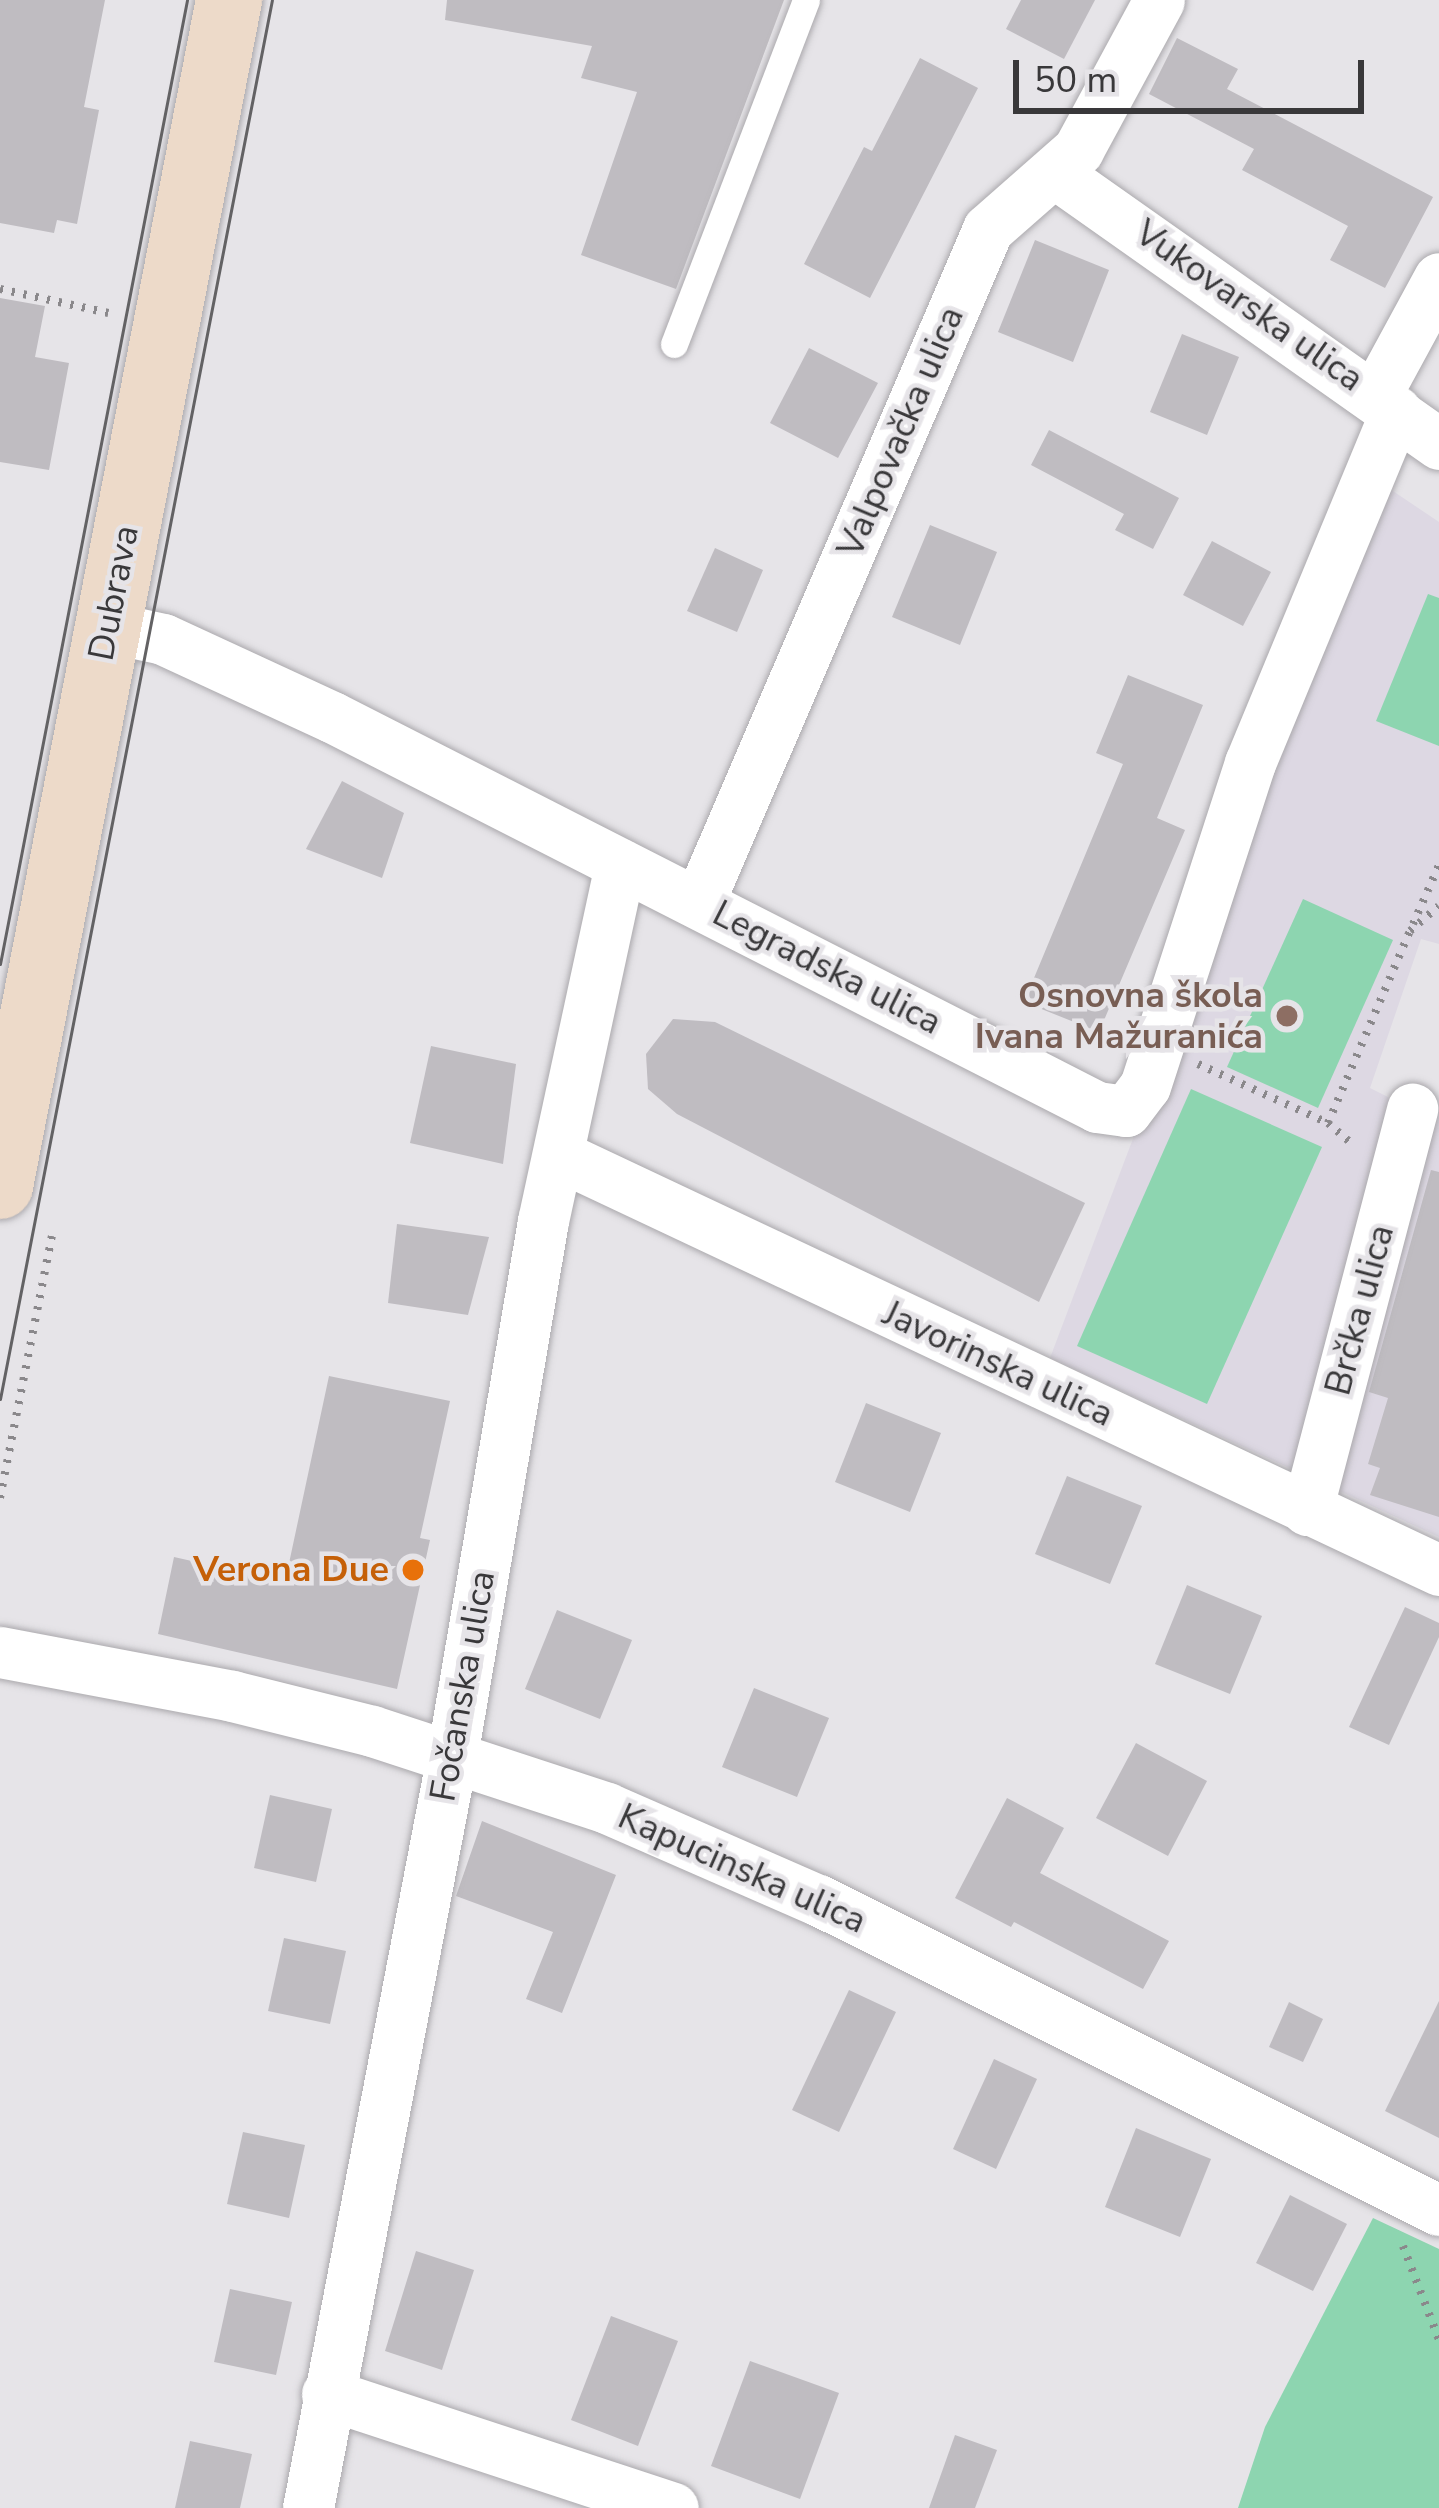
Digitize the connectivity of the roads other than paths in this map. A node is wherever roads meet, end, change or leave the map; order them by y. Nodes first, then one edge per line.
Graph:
1 (229, 0) edge
2 (806, 0) edge
3 (1159, 0) edge
4 (1055, 173) junction
5 (1439, 278) edge
6 (674, 344) dead end
7 (1386, 404) junction
8 (1439, 444) edge
9 (107, 627) junction
10 (620, 864) junction
11 (699, 902) junction
12 (14, 1043) edge
13 (1412, 1109) dead end
14 (559, 1155) junction
15 (0, 1186) edge
16 (1307, 1510) junction
17 (1439, 1570) edge
18 (0, 1652) edge
19 (452, 1756) junction
20 (1419, 2223) edge
21 (327, 2394) junction
22 (308, 2508) edge
23 (673, 2508) edge

1 - 9 main road, Dubrava
2 - 6 lane
3 - 4 street, Valpovačka ulica
4 - 7 street, Vukovarska ulica
4 - 11 street, Valpovačka ulica
5 - 7 street, Legradska ulica
7 - 8 street, Vukovarska ulica
7 - 11 street, Legradska ulica
9 - 10 street, Legradska ulica
9 - 12 main road, Dubrava
10 - 11 street, Legradska ulica
10 - 14 street, Fočanska ulica
12 - 15 main road, Dubrava
13 - 16 street, Brčka ulica
14 - 16 street, Javorinska ulica
14 - 19 street, Fočanska ulica
16 - 17 street, Javorinska ulica
18 - 19 street, Kapucinska ulica
19 - 20 street, Kapucinska ulica
19 - 21 street, Fočanska ulica
21 - 22 street, Fočanska ulica
21 - 23 street

